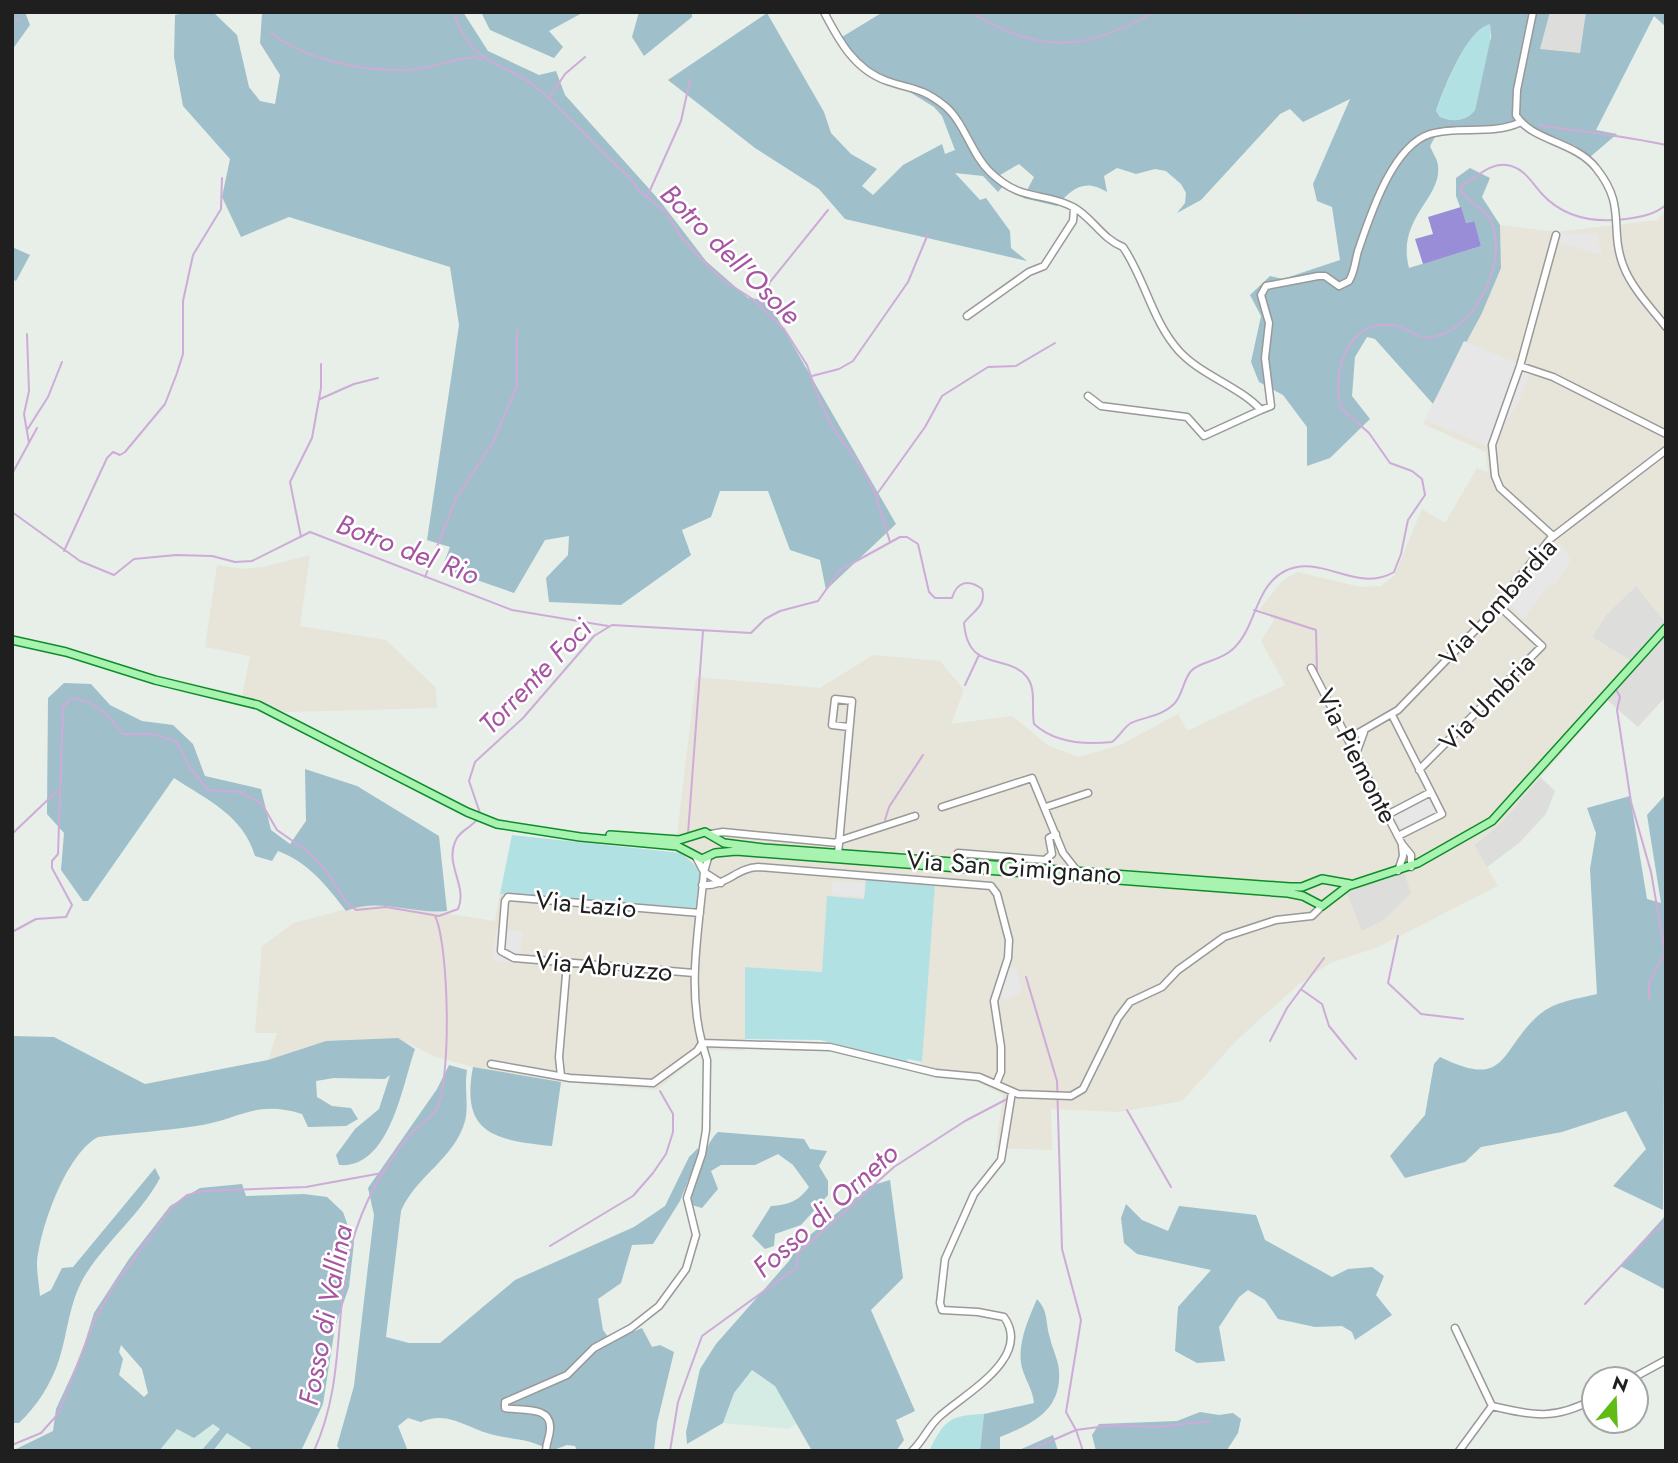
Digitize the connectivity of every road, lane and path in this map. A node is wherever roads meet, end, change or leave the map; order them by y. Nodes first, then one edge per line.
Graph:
1 (824, 12) edge
2 (1533, 12) edge
3 (1521, 122) junction
4 (1073, 207) junction
5 (1556, 235) dead end
6 (967, 316) dead end
7 (1666, 327) edge
8 (1520, 366) junction
9 (1088, 396) dead end
10 (1261, 410) junction
11 (1666, 434) edge
12 (1666, 450) edge
13 (1553, 536) junction
14 (1498, 605) junction
15 (1666, 628) edge
16 (12, 640) edge
17 (1311, 668) dead end
18 (1392, 715) junction
19 (1342, 726) junction
20 (849, 727) junction
21 (1365, 730) junction
22 (1348, 739) junction
23 (1356, 754) junction
24 (1419, 771) junction
25 (1431, 792) junction
26 (1088, 793) dead end
27 (942, 807) dead end
28 (1046, 807) junction
29 (1387, 815) junction
30 (915, 816) dead end
31 (538, 831) junction
32 (1056, 834) junction
33 (693, 836) junction
34 (1398, 836) junction
35 (713, 837) junction
36 (838, 842) junction
37 (1402, 844) junction
38 (1409, 852) junction
39 (958, 853) dead end
40 (1063, 853) junction
41 (838, 854) junction
42 (694, 855) junction
43 (712, 856) junction
44 (1430, 858) junction
45 (1411, 867) junction
46 (1055, 870) junction
47 (1398, 871) junction
48 (704, 872) junction
49 (1078, 872) junction
50 (1331, 882) junction
51 (703, 883) junction
52 (713, 883) junction
53 (1312, 883) junction
54 (1354, 883) junction
55 (702, 895) junction
56 (1334, 897) junction
57 (1315, 903) junction
58 (700, 913) junction
59 (513, 958) joint
60 (567, 963) junction
61 (694, 973) junction
62 (702, 1043) junction
63 (491, 1064) dead end
64 (561, 1076) junction
65 (996, 1084) junction
66 (1012, 1092) junction
67 (1455, 1328) dead end
68 (1666, 1360) edge
69 (1650, 1369) edge
70 (1492, 1406) junction
71 (1580, 1407) edge
72 (546, 1451) edge
73 (912, 1451) edge
74 (1459, 1451) edge

1 - 4 street
2 - 3 street
3 - 7 street
3 - 10 street
4 - 6 street
4 - 10 street
5 - 8 street
8 - 11 street
8 - 13 street
9 - 10 street
12 - 13 street, Via Lombardia
13 - 14 street, Via Lombardia
14 - 18 street, Via Lombardia
14 - 24 street, Via Umbria
15 - 44 main road
16 - 31 main road
17 - 19 street, Via Piemonte
18 - 21 street, Via Lombardia
18 - 24 street, Via Umbria
19 - 21 street
19 - 22 street, Via Piemonte
20 - 20 street
20 - 36 street
21 - 22 street, Via Lombardia
21 - 23 street
22 - 23 street, Via Piemonte
23 - 29 street, Via Piemonte
24 - 25 street, Via Umbria
25 - 29 street
25 - 34 street
26 - 28 street
27 - 28 street
28 - 32 street
29 - 34 street, Via Piemonte
30 - 36 street
31 - 33 main road, Via San Gimignano
31 - 42 main road, Via San Gimignano
32 - 39 street
32 - 40 street
33 - 35 main road, Via San Gimignano
33 - 42 main road
34 - 37 street, Via Piemonte
35 - 36 street
35 - 41 main road, Via San Gimignano
35 - 43 main road
36 - 41 street
37 - 38 street, Via Piemonte
37 - 47 street, Via Piemonte
38 - 44 street, Via Piemonte
38 - 45 street, Via Piemonte
40 - 46 street
40 - 49 street
41 - 46 main road, Via San Gimignano
42 - 43 main road, Via San Gimignano
42 - 48 street
43 - 48 street
43 - 57 main road, Via San Gimignano
44 - 45 main road
45 - 47 main road
46 - 49 main road, Via San Gimignano
47 - 54 main road
48 - 51 street
48 - 52 street
49 - 53 main road, Via San Gimignano
50 - 53 main road
50 - 54 main road
50 - 56 main road
51 - 52 street
51 - 55 street
52 - 55 street
52 - 65 street
53 - 57 main road
54 - 56 main road
55 - 58 street
56 - 57 main road
57 - 66 street
58 - 59 street, Via Lazio
58 - 61 street
59 - 60 street, Via Abruzzo
60 - 61 street, Via Abruzzo
60 - 64 street
61 - 62 street
62 - 64 street
62 - 65 street
62 - 72 street
63 - 64 street
65 - 66 street
66 - 73 street
67 - 70 street
68 - 69 street
70 - 71 street
70 - 74 street

